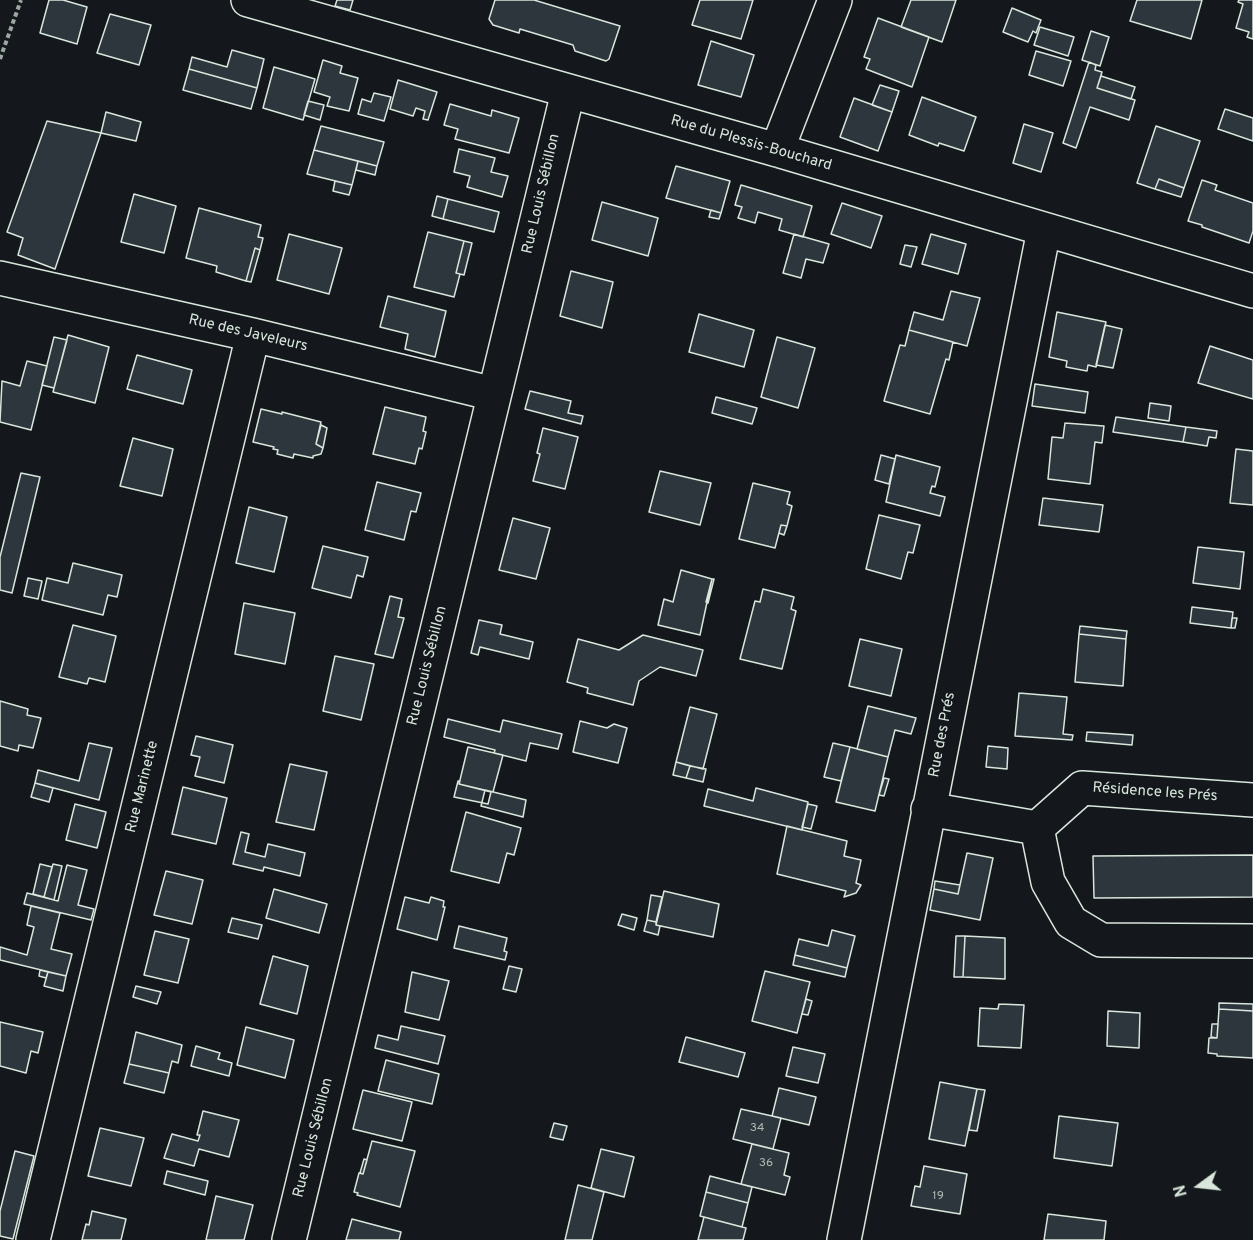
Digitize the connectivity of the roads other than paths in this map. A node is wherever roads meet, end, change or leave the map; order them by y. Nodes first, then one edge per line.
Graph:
1 (248, 0) edge
2 (835, 0) edge
3 (567, 92) junction
4 (777, 150) junction
5 (1044, 230) junction
6 (0, 278) edge
7 (1253, 291) edge
8 (253, 335) junction
9 (494, 394) junction
10 (1253, 800) edge
11 (928, 809) junction
12 (1037, 828) junction
13 (1253, 941) edge
14 (33, 1240) edge
15 (289, 1240) edge
16 (844, 1240) edge

1 - 3 street, Rue du Plessis-Bouchard
2 - 4 street
3 - 4 street, Rue du Plessis-Bouchard
3 - 9 street, Rue Louis Sébillon
4 - 5 street, Rue du Plessis-Bouchard
5 - 7 street, Rue du Plessis-Bouchard
5 - 11 street, Rue des Prés
6 - 8 street, Rue des Javeleurs
8 - 9 street, Rue des Javeleurs
8 - 14 street, Rue Marinette
9 - 15 street, Rue Louis Sébillon
10 - 12 street, Résidence les Prés
11 - 12 street
11 - 16 street, Rue des Prés
12 - 13 street

